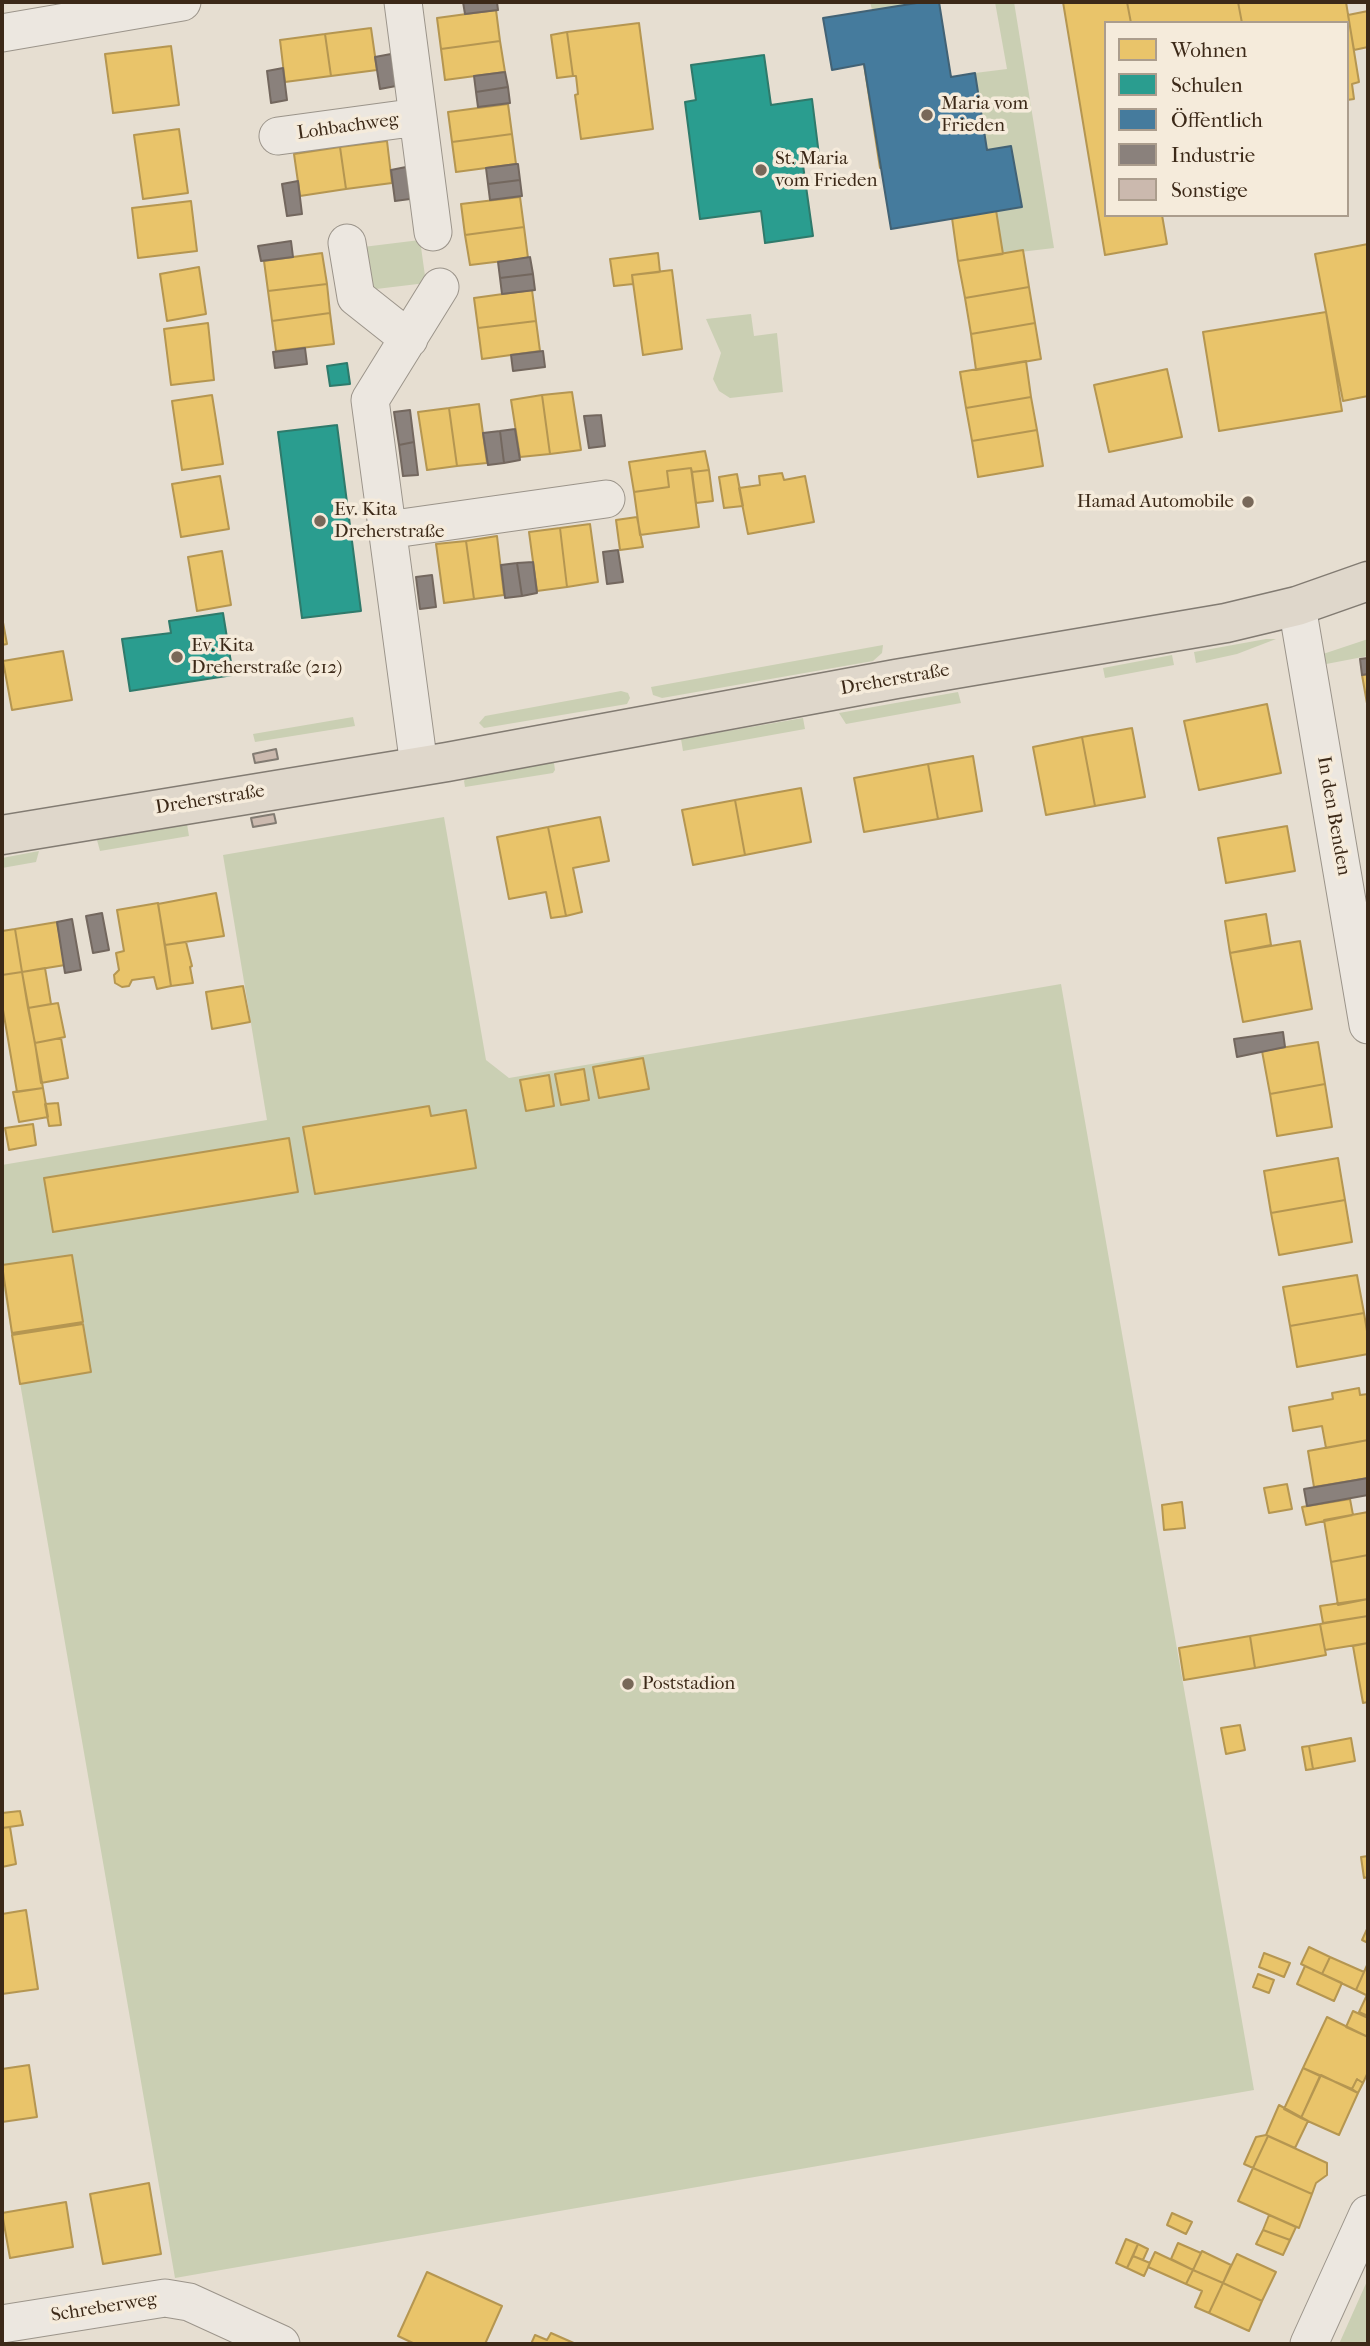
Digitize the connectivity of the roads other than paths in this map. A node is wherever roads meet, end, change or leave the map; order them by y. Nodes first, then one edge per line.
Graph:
1 (182, 2) edge
2 (403, 2) edge
3 (2, 29) edge
4 (418, 117) junction
5 (278, 136) dead end
6 (433, 232) dead end
7 (347, 243) dead end
8 (440, 286) dead end
9 (409, 339) junction
10 (606, 499) dead end
11 (387, 530) junction
12 (1368, 581) edge
13 (1297, 606) junction
14 (419, 766) junction
15 (2, 835) edge
16 (1368, 1025) edge
17 (1368, 2214) edge
18 (2, 2324) edge
19 (281, 2344) edge
20 (1309, 2344) edge

1 - 3 street
2 - 4 street, Lohbachweg
4 - 5 street, Lohbachweg
4 - 6 street, Lohbachweg
7 - 9 street
8 - 9 street
9 - 11 street
10 - 11 street
11 - 14 street
12 - 13 main road, Dreherstraße
13 - 14 main road, Dreherstraße
13 - 16 street, In den Benden
14 - 15 main road, Dreherstraße
17 - 20 street
18 - 19 street, Schreberweg

